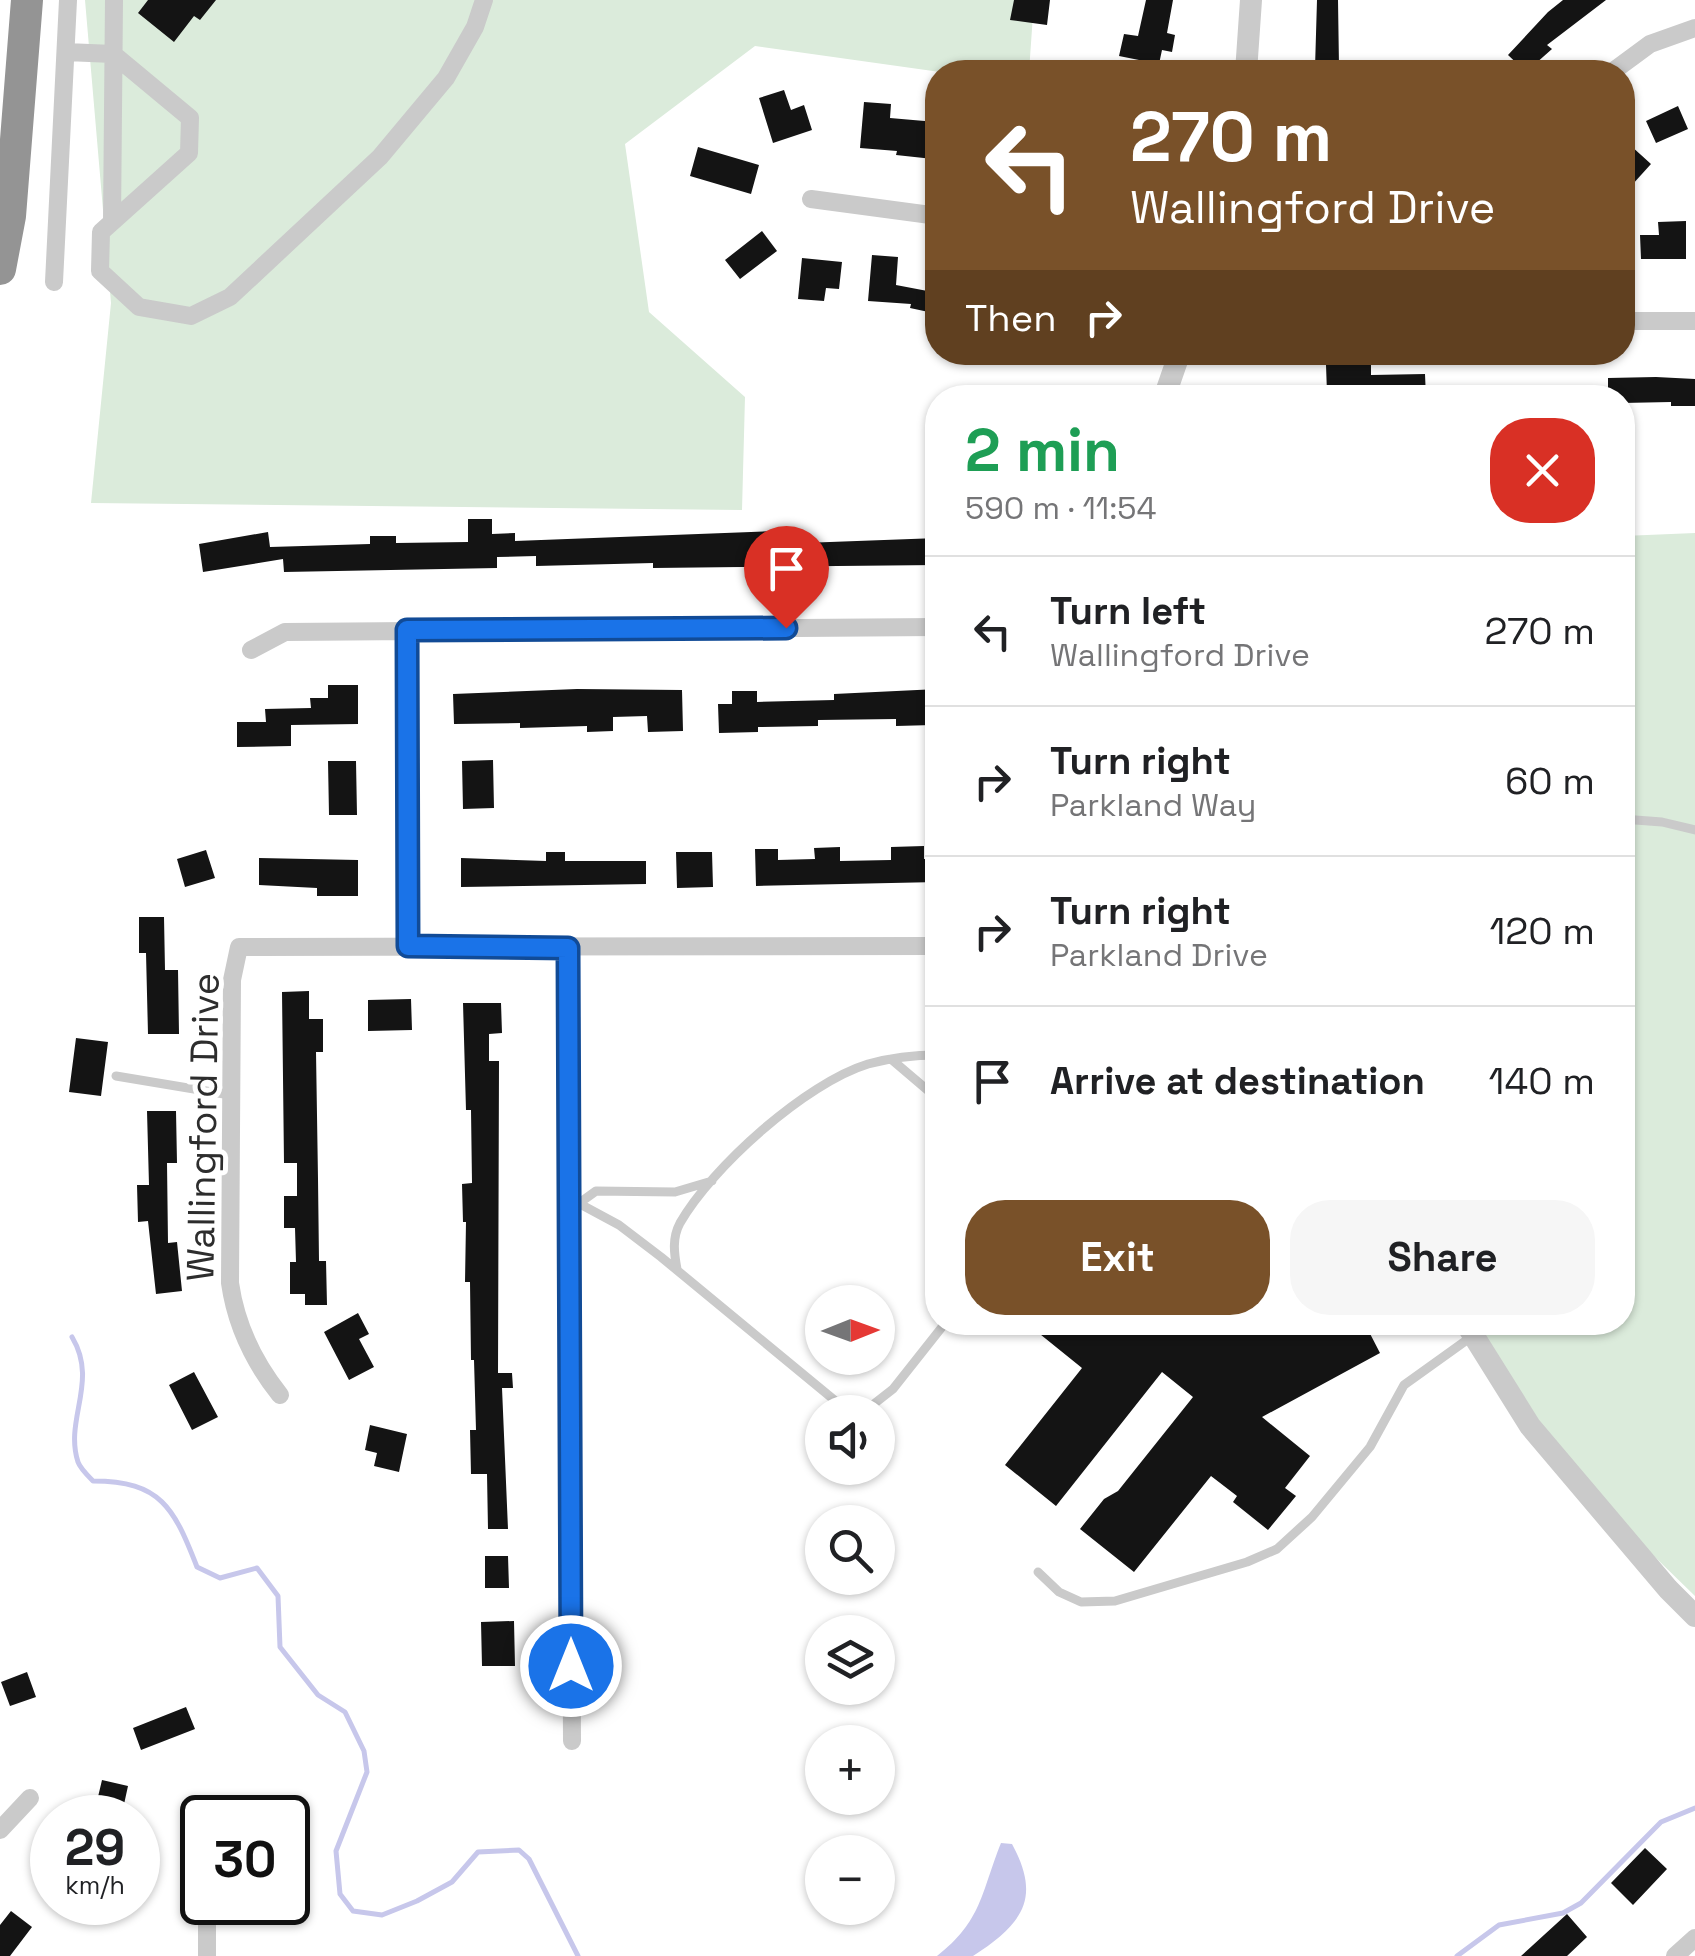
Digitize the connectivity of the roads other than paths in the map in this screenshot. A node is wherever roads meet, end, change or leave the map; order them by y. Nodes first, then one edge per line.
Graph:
1 (27, 0) edge
2 (68, 0) edge
3 (114, 0) edge
4 (484, 0) edge
5 (1251, 0) edge
6 (1695, 28) edge
7 (66, 52) junction
8 (114, 54) junction
9 (1247, 60) edge
10 (1628, 60) edge
11 (812, 199) dead end
12 (925, 214) edge
13 (112, 222) junction
14 (0, 269) edge
15 (54, 282) dead end
16 (1635, 321) edge
17 (1695, 321) edge
18 (925, 626) edge
19 (407, 630) junction
20 (251, 650) dead end
21 (1635, 820) edge
22 (1695, 830) edge
23 (408, 946) junction
24 (925, 946) edge
25 (568, 948) junction
26 (925, 1056) edge
27 (891, 1059) junction
28 (116, 1076) dead end
29 (925, 1088) edge
30 (230, 1095) junction
31 (714, 1180) junction
32 (574, 1204) junction
33 (677, 1269) junction
34 (936, 1335) edge
35 (1462, 1335) edge
36 (1473, 1335) edge
37 (280, 1395) dead end
38 (1038, 1572) dead end
39 (1695, 1616) edge
40 (572, 1741) dead end
41 (30, 1798) dead end
42 (0, 1830) edge
43 (206, 1925) edge
44 (1695, 1938) edge
45 (207, 1956) edge
46 (1674, 1956) edge

1 - 14 highway
2 - 7 street
3 - 8 street
4 - 13 street
5 - 9 street
6 - 10 street
7 - 8 street
7 - 15 street
8 - 13 street
8 - 13 street
11 - 12 street
16 - 17 street
18 - 19 street
19 - 20 street
19 - 23 street
21 - 22 lane
23 - 25 street, Wallingford Drive
23 - 30 street, Wallingford Drive
24 - 25 street, Wallingford Drive
25 - 32 street
26 - 27 lane
27 - 29 lane
27 - 31 lane
28 - 30 lane
30 - 37 street, Wallingford Drive
31 - 32 lane
31 - 33 lane
32 - 33 lane
32 - 40 street
33 - 34 lane
35 - 38 lane
36 - 39 street
41 - 42 street
43 - 45 street
44 - 46 street

